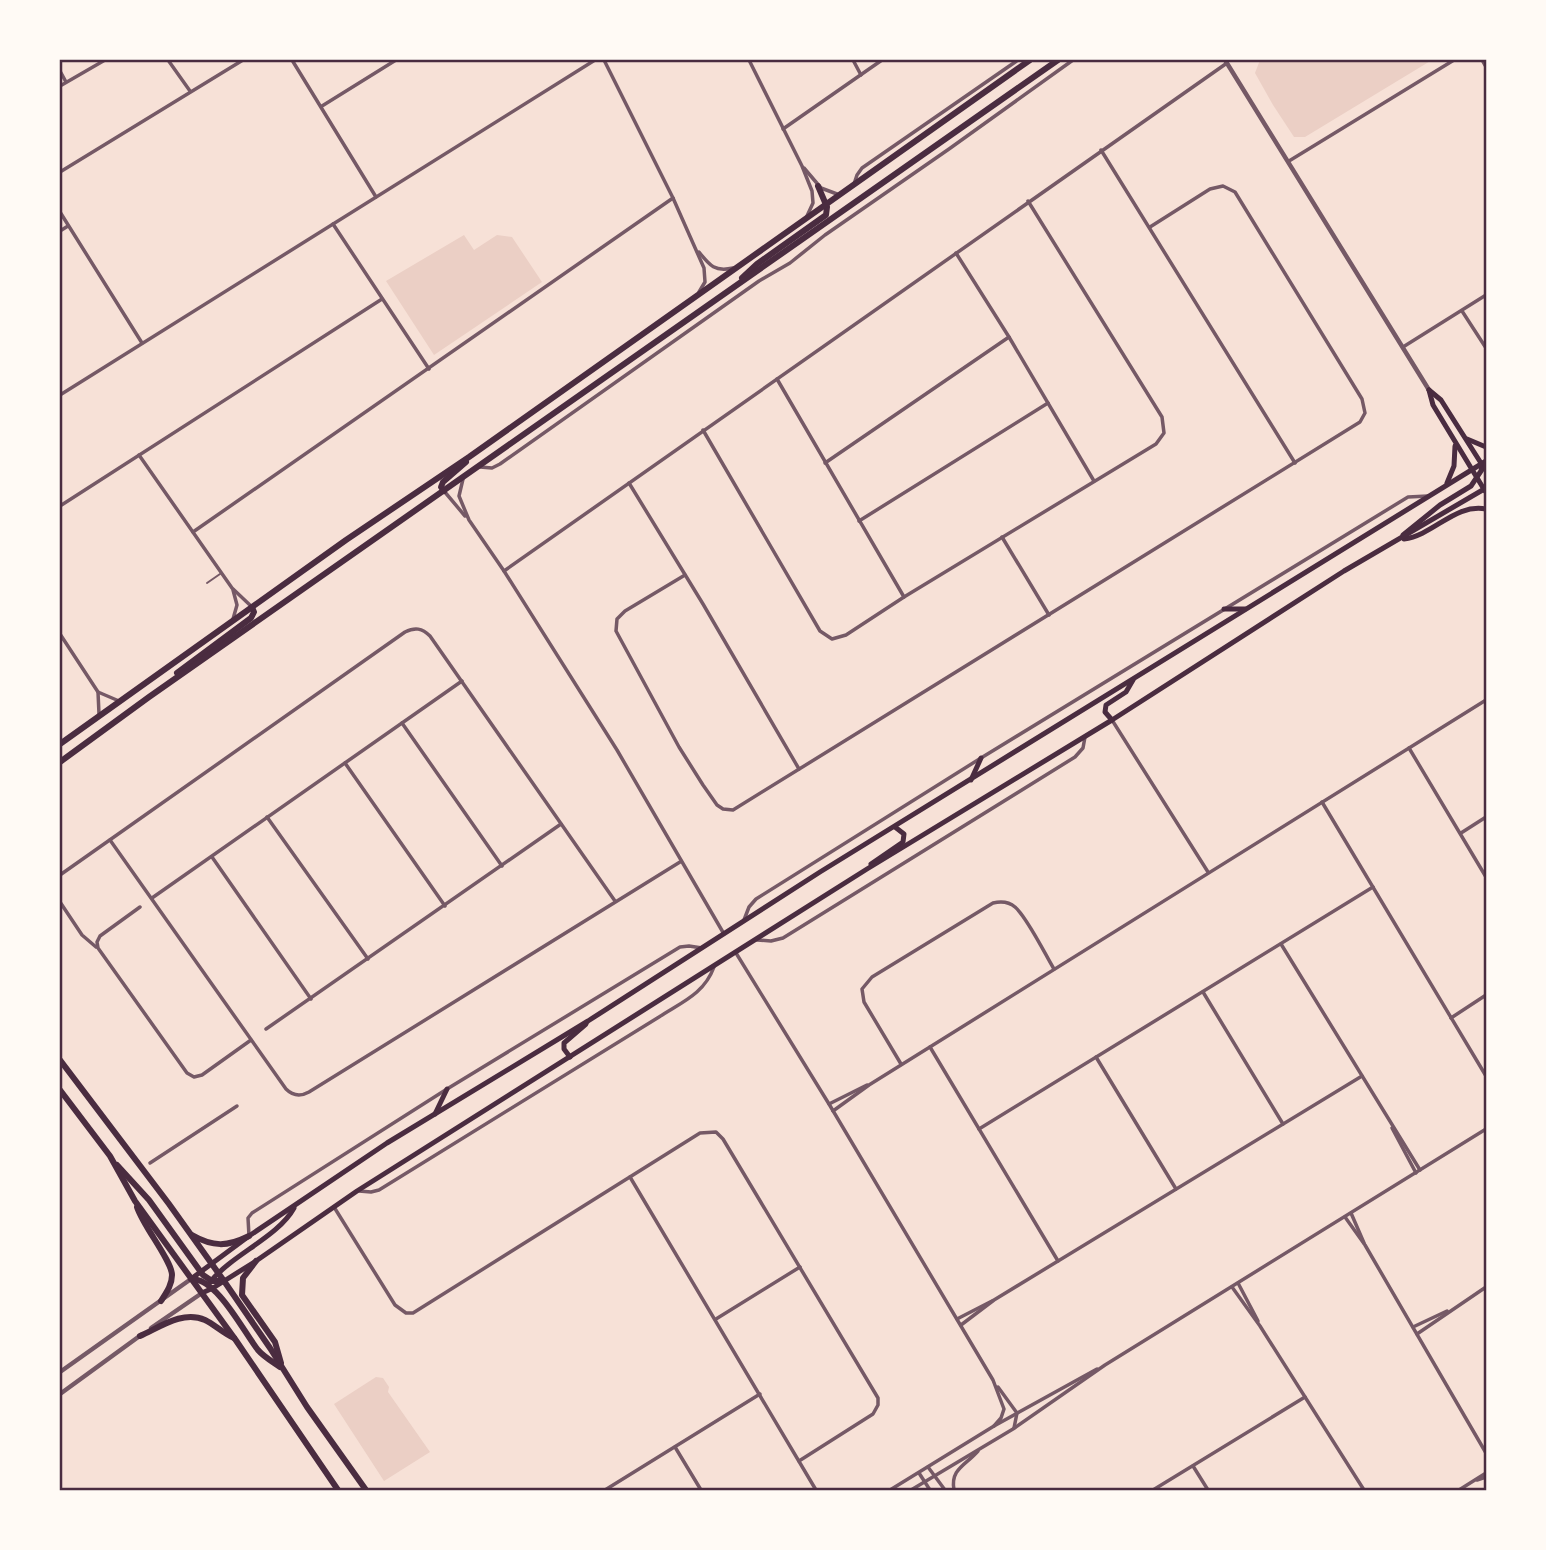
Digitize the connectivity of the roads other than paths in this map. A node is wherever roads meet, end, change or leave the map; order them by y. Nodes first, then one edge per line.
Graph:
1 (105, 60) edge
2 (168, 60) edge
3 (243, 60) edge
4 (292, 60) edge
5 (395, 60) edge
6 (595, 60) edge
7 (605, 60) edge
8 (749, 60) edge
9 (853, 60) edge
10 (882, 60) edge
11 (1018, 60) edge
12 (1030, 60) edge
13 (1058, 60) edge
14 (1073, 60) edge
15 (1454, 60) edge
16 (1482, 60) edge
17 (1227, 61) edge
18 (1486, 67) edge
19 (60, 71) edge
20 (860, 75) junction
21 (66, 82) junction
22 (60, 86) edge
23 (190, 91) junction
24 (322, 106) junction
25 (783, 129) junction
26 (1101, 150) junction
27 (1289, 161) junction
28 (803, 166) junction
29 (60, 172) edge
30 (854, 185) junction
31 (818, 186) junction
32 (840, 195) junction
33 (376, 197) junction
34 (673, 198) junction
35 (1028, 201) junction
36 (826, 204) junction
37 (60, 212) edge
38 (805, 219) junction
39 (333, 224) junction
40 (68, 226) junction
41 (1150, 227) junction
42 (60, 231) edge
43 (696, 248) junction
44 (956, 253) junction
45 (735, 268) junction
46 (734, 287) junction
47 (1486, 295) edge
48 (695, 298) junction
49 (382, 299) junction
50 (1462, 311) junction
51 (1009, 337) junction
52 (142, 343) junction
53 (1403, 347) junction
54 (1486, 348) edge
55 (429, 369) junction
56 (777, 379) junction
57 (1429, 390) junction
58 (60, 395) edge
59 (1048, 403) junction
60 (703, 430) junction
61 (1464, 437) junction
62 (1455, 443) junction
63 (1486, 447) edge
64 (139, 455) junction
65 (469, 457) junction
66 (825, 463) junction
67 (1295, 463) junction
68 (1484, 463) edge
69 (477, 467) junction
70 (1472, 470) junction
71 (1486, 471) edge
72 (464, 477) junction
73 (1478, 478) junction
74 (1094, 481) junction
75 (1486, 481) edge
76 (629, 483) junction
77 (1446, 486) junction
78 (1486, 490) edge
79 (444, 491) junction
80 (1430, 496) junction
81 (60, 506) edge
82 (1486, 509) edge
83 (469, 520) junction
84 (859, 521) junction
85 (193, 533) junction
86 (1002, 537) junction
87 (1398, 539) junction
88 (504, 570) junction
89 (222, 573) junction
90 (685, 575) junction
91 (207, 583) dead end
92 (232, 588) junction
93 (904, 597) junction
94 (252, 607) junction
95 (1251, 607) junction
96 (1224, 609) junction
97 (1049, 615) junction
98 (232, 621) junction
99 (60, 634) edge
100 (1133, 680) junction
101 (462, 681) junction
102 (98, 692) junction
103 (149, 697) junction
104 (1486, 700) edge
105 (119, 701) junction
106 (99, 714) junction
107 (1112, 720) junction
108 (402, 723) junction
109 (1085, 737) junction
110 (60, 744) edge
111 (1409, 748) junction
112 (982, 758) junction
113 (60, 762) edge
114 (345, 763) junction
115 (799, 769) junction
116 (971, 781) junction
117 (1322, 802) junction
118 (267, 817) junction
119 (1486, 817) edge
120 (561, 824) junction
121 (895, 827) junction
122 (1461, 833) junction
123 (110, 839) junction
124 (211, 857) junction
125 (680, 862) junction
126 (502, 866) junction
127 (867, 869) junction
128 (1209, 873) junction
129 (60, 875) edge
130 (1486, 877) edge
131 (1373, 887) junction
132 (152, 898) junction
133 (615, 901) junction
134 (60, 902) edge
135 (445, 906) junction
136 (140, 907) dead end
137 (743, 922) junction
138 (724, 934) junction
139 (757, 940) junction
140 (1281, 944) junction
141 (702, 947) junction
142 (97, 948) junction
143 (736, 953) junction
144 (368, 960) junction
145 (715, 966) junction
146 (1054, 969) junction
147 (1203, 992) junction
148 (1486, 995) edge
149 (311, 999) junction
150 (1451, 1018) junction
151 (588, 1021) junction
152 (266, 1029) dead end
153 (251, 1041) junction
154 (930, 1047) junction
155 (570, 1057) junction
156 (1096, 1057) junction
157 (60, 1060) edge
158 (901, 1065) junction
159 (1362, 1076) junction
160 (1486, 1076) edge
161 (869, 1085) junction
162 (447, 1089) junction
163 (60, 1090) edge
164 (829, 1104) junction
165 (237, 1106) dead end
166 (833, 1111) junction
167 (435, 1114) junction
168 (1283, 1124) junction
169 (979, 1129) junction
170 (1486, 1129) edge
171 (110, 1156) junction
172 (150, 1163) dead end
173 (1418, 1172) junction
174 (630, 1177) junction
175 (1176, 1189) junction
176 (356, 1191) junction
177 (135, 1202) junction
178 (296, 1206) junction
179 (334, 1207) junction
180 (1351, 1213) junction
181 (1345, 1217) junction
182 (189, 1233) junction
183 (249, 1236) junction
184 (1365, 1245) junction
185 (204, 1255) junction
186 (256, 1261) junction
187 (193, 1262) junction
188 (1058, 1262) junction
189 (211, 1264) junction
190 (228, 1264) junction
191 (800, 1267) junction
192 (200, 1272) junction
193 (218, 1273) junction
194 (234, 1275) junction
195 (191, 1279) junction
196 (224, 1281) junction
197 (1238, 1283) junction
198 (211, 1285) junction
199 (1232, 1287) junction
200 (1486, 1287) edge
201 (202, 1293) junction
202 (220, 1298) junction
203 (994, 1300) junction
204 (162, 1301) junction
205 (210, 1305) junction
206 (1449, 1310) junction
207 (957, 1319) junction
208 (716, 1320) junction
209 (961, 1325) junction
210 (1260, 1326) junction
211 (1412, 1327) junction
212 (1417, 1334) junction
213 (140, 1336) junction
214 (235, 1339) junction
215 (1105, 1365) junction
216 (282, 1368) junction
217 (60, 1372) edge
218 (993, 1380) junction
219 (60, 1394) edge
220 (760, 1394) junction
221 (1305, 1397) junction
222 (1017, 1413) junction
223 (994, 1426) junction
224 (1013, 1429) junction
225 (675, 1447) junction
226 (982, 1447) junction
227 (1486, 1453) edge
228 (799, 1461) junction
229 (929, 1466) junction
230 (1192, 1466) junction
231 (919, 1473) junction
232 (1486, 1475) edge
233 (935, 1476) junction
234 (925, 1482) junction
235 (338, 1490) edge
236 (366, 1490) edge
237 (606, 1490) edge
238 (701, 1490) edge
239 (816, 1490) edge
240 (890, 1490) edge
241 (911, 1490) edge
242 (930, 1490) edge
243 (945, 1490) edge
244 (954, 1490) edge
245 (1153, 1490) edge
246 (1208, 1490) edge
247 (1364, 1490) edge
248 (1459, 1490) edge

1 - 21 street
2 - 23 street
3 - 23 street
4 - 24 street
5 - 24 street
6 - 33 street
7 - 34 street
8 - 25 street
9 - 20 street
10 - 20 street
11 - 30 street
12 - 30 main road
13 - 46 main road
14 - 69 street
15 - 27 street
16 - 18 street
17 - 26 street
17 - 27 street
19 - 21 street
20 - 25 street
21 - 22 street
23 - 29 street
24 - 33 street
25 - 28 street
26 - 35 street
26 - 41 street
27 - 53 street
28 - 31 street
28 - 38 street
30 - 32 main road
31 - 32 street
31 - 36 main road
32 - 36 main road
33 - 39 street
34 - 43 street
34 - 55 street
35 - 44 street
35 - 74 street
36 - 38 main road
36 - 46 main road
37 - 40 street
38 - 45 main road
39 - 49 street
39 - 52 street
40 - 42 street
40 - 52 street
41 - 67 street
41 - 67 street
43 - 45 street
43 - 48 street
44 - 51 street
44 - 56 street
45 - 48 main road
46 - 69 main road
47 - 50 street
48 - 65 main road
49 - 55 street
49 - 64 street
50 - 53 street
50 - 54 street
51 - 59 street
51 - 66 street
52 - 58 street
53 - 57 street
55 - 85 street
56 - 60 street
56 - 66 street
57 - 61 main road
57 - 62 main road
59 - 74 street
59 - 84 street
60 - 76 street
60 - 93 street
61 - 63 main road
61 - 68 main road
62 - 70 main road
62 - 77 main road
64 - 81 street
64 - 85 street
65 - 79 main road
65 - 94 main road
66 - 84 street
67 - 97 street
68 - 70 main road
68 - 71 main road
68 - 73 main road
69 - 72 main road
70 - 73 main road
70 - 77 main road
72 - 79 main road
72 - 83 street
73 - 78 main road
73 - 87 main road
74 - 86 street
75 - 78 main road
76 - 88 street
76 - 90 street
77 - 80 main road
78 - 87 main road
79 - 83 street
79 - 103 main road
80 - 95 main road
80 - 96 street
82 - 87 main road
83 - 88 street
84 - 93 street
85 - 89 street
86 - 93 street
86 - 97 street
87 - 107 main road
88 - 125 street
89 - 91 lane
89 - 92 street
90 - 115 street
90 - 115 street
92 - 94 street
92 - 98 street
94 - 98 main road
94 - 103 main road
95 - 96 main road
95 - 100 main road
96 - 112 street
97 - 115 street
98 - 105 main road
99 - 102 street
100 - 107 main road
100 - 116 main road
101 - 108 street
101 - 120 street
101 - 123 street
102 - 105 street
102 - 106 street
103 - 113 main road
104 - 111 street
105 - 106 main road
106 - 110 main road
107 - 109 main road
107 - 128 street
108 - 114 street
108 - 126 street
109 - 127 main road
109 - 139 street
111 - 117 street
111 - 122 street
112 - 116 main road
112 - 137 street
114 - 118 street
114 - 135 street
116 - 121 main road
117 - 128 street
117 - 131 street
118 - 124 street
118 - 144 street
119 - 122 street
120 - 126 street
120 - 133 street
121 - 127 main road
121 - 137 main road
122 - 130 street
123 - 129 street
123 - 132 street
124 - 132 street
124 - 149 street
125 - 133 street
125 - 138 street
126 - 135 street
127 - 139 main road
128 - 146 street
131 - 140 street
131 - 150 street
132 - 153 street
133 - 153 street
134 - 142 street
135 - 144 street
136 - 142 street
137 - 138 main road
138 - 141 main road
139 - 143 main road
140 - 147 street
140 - 159 street
141 - 151 main road
141 - 162 street
142 - 153 street
143 - 145 main road
143 - 164 street
144 - 149 street
145 - 155 main road
145 - 176 street
146 - 154 street
146 - 158 street
147 - 156 street
147 - 168 street
148 - 150 street
149 - 152 street
150 - 160 street
151 - 155 main road
151 - 167 main road
154 - 158 street
154 - 169 street
155 - 176 main road
156 - 169 street
156 - 175 street
157 - 182 main road
158 - 161 street
159 - 168 street
159 - 173 street
161 - 164 street
161 - 166 street
162 - 167 main road
162 - 183 street
163 - 171 main road
164 - 166 street
165 - 172 street
166 - 207 street
167 - 178 main road
168 - 175 street
169 - 188 street
170 - 173 street
171 - 177 main road
171 - 187 main road
173 - 180 street
174 - 179 street
174 - 191 street
174 - 208 street
175 - 188 street
176 - 179 main road
177 - 195 main road
177 - 204 main road
178 - 183 main road
178 - 190 main road
179 - 186 main road
180 - 181 street
180 - 184 street
181 - 184 street
181 - 197 street
182 - 183 main road
182 - 185 main road
183 - 189 main road
184 - 211 street
185 - 187 main road
185 - 189 main road
186 - 194 main road
186 - 216 main road
187 - 192 main road
188 - 203 street
189 - 192 main road
189 - 193 main road
190 - 193 main road
190 - 194 main road
191 - 208 street
191 - 228 street
192 - 195 main road
192 - 198 main road
193 - 196 main road
193 - 198 main road
194 - 196 main road
195 - 198 main road
195 - 201 main road
195 - 204 street
196 - 198 main road
196 - 216 main road
197 - 199 street
197 - 210 street
198 - 201 main road
198 - 202 main road
199 - 210 street
199 - 215 street
200 - 206 street
201 - 205 main road
201 - 213 street
202 - 205 main road
202 - 216 main road
203 - 207 street
203 - 209 street
204 - 217 street
205 - 214 main road
206 - 211 street
206 - 212 street
207 - 209 street
208 - 220 street
209 - 218 street
210 - 221 street
211 - 212 street
212 - 227 street
213 - 214 main road
213 - 219 street
214 - 235 main road
215 - 222 street
215 - 224 street
216 - 236 main road
218 - 222 street
218 - 223 street
220 - 225 street
220 - 228 street
221 - 230 street
221 - 247 street
222 - 223 street
222 - 224 street
223 - 229 street
224 - 226 street
225 - 237 street
225 - 238 street
226 - 233 street
226 - 244 street
228 - 239 street
229 - 231 street
229 - 233 street
230 - 245 street
230 - 246 street
231 - 234 street
231 - 240 street
232 - 248 street
233 - 234 street
233 - 243 street
234 - 241 street
234 - 242 street

